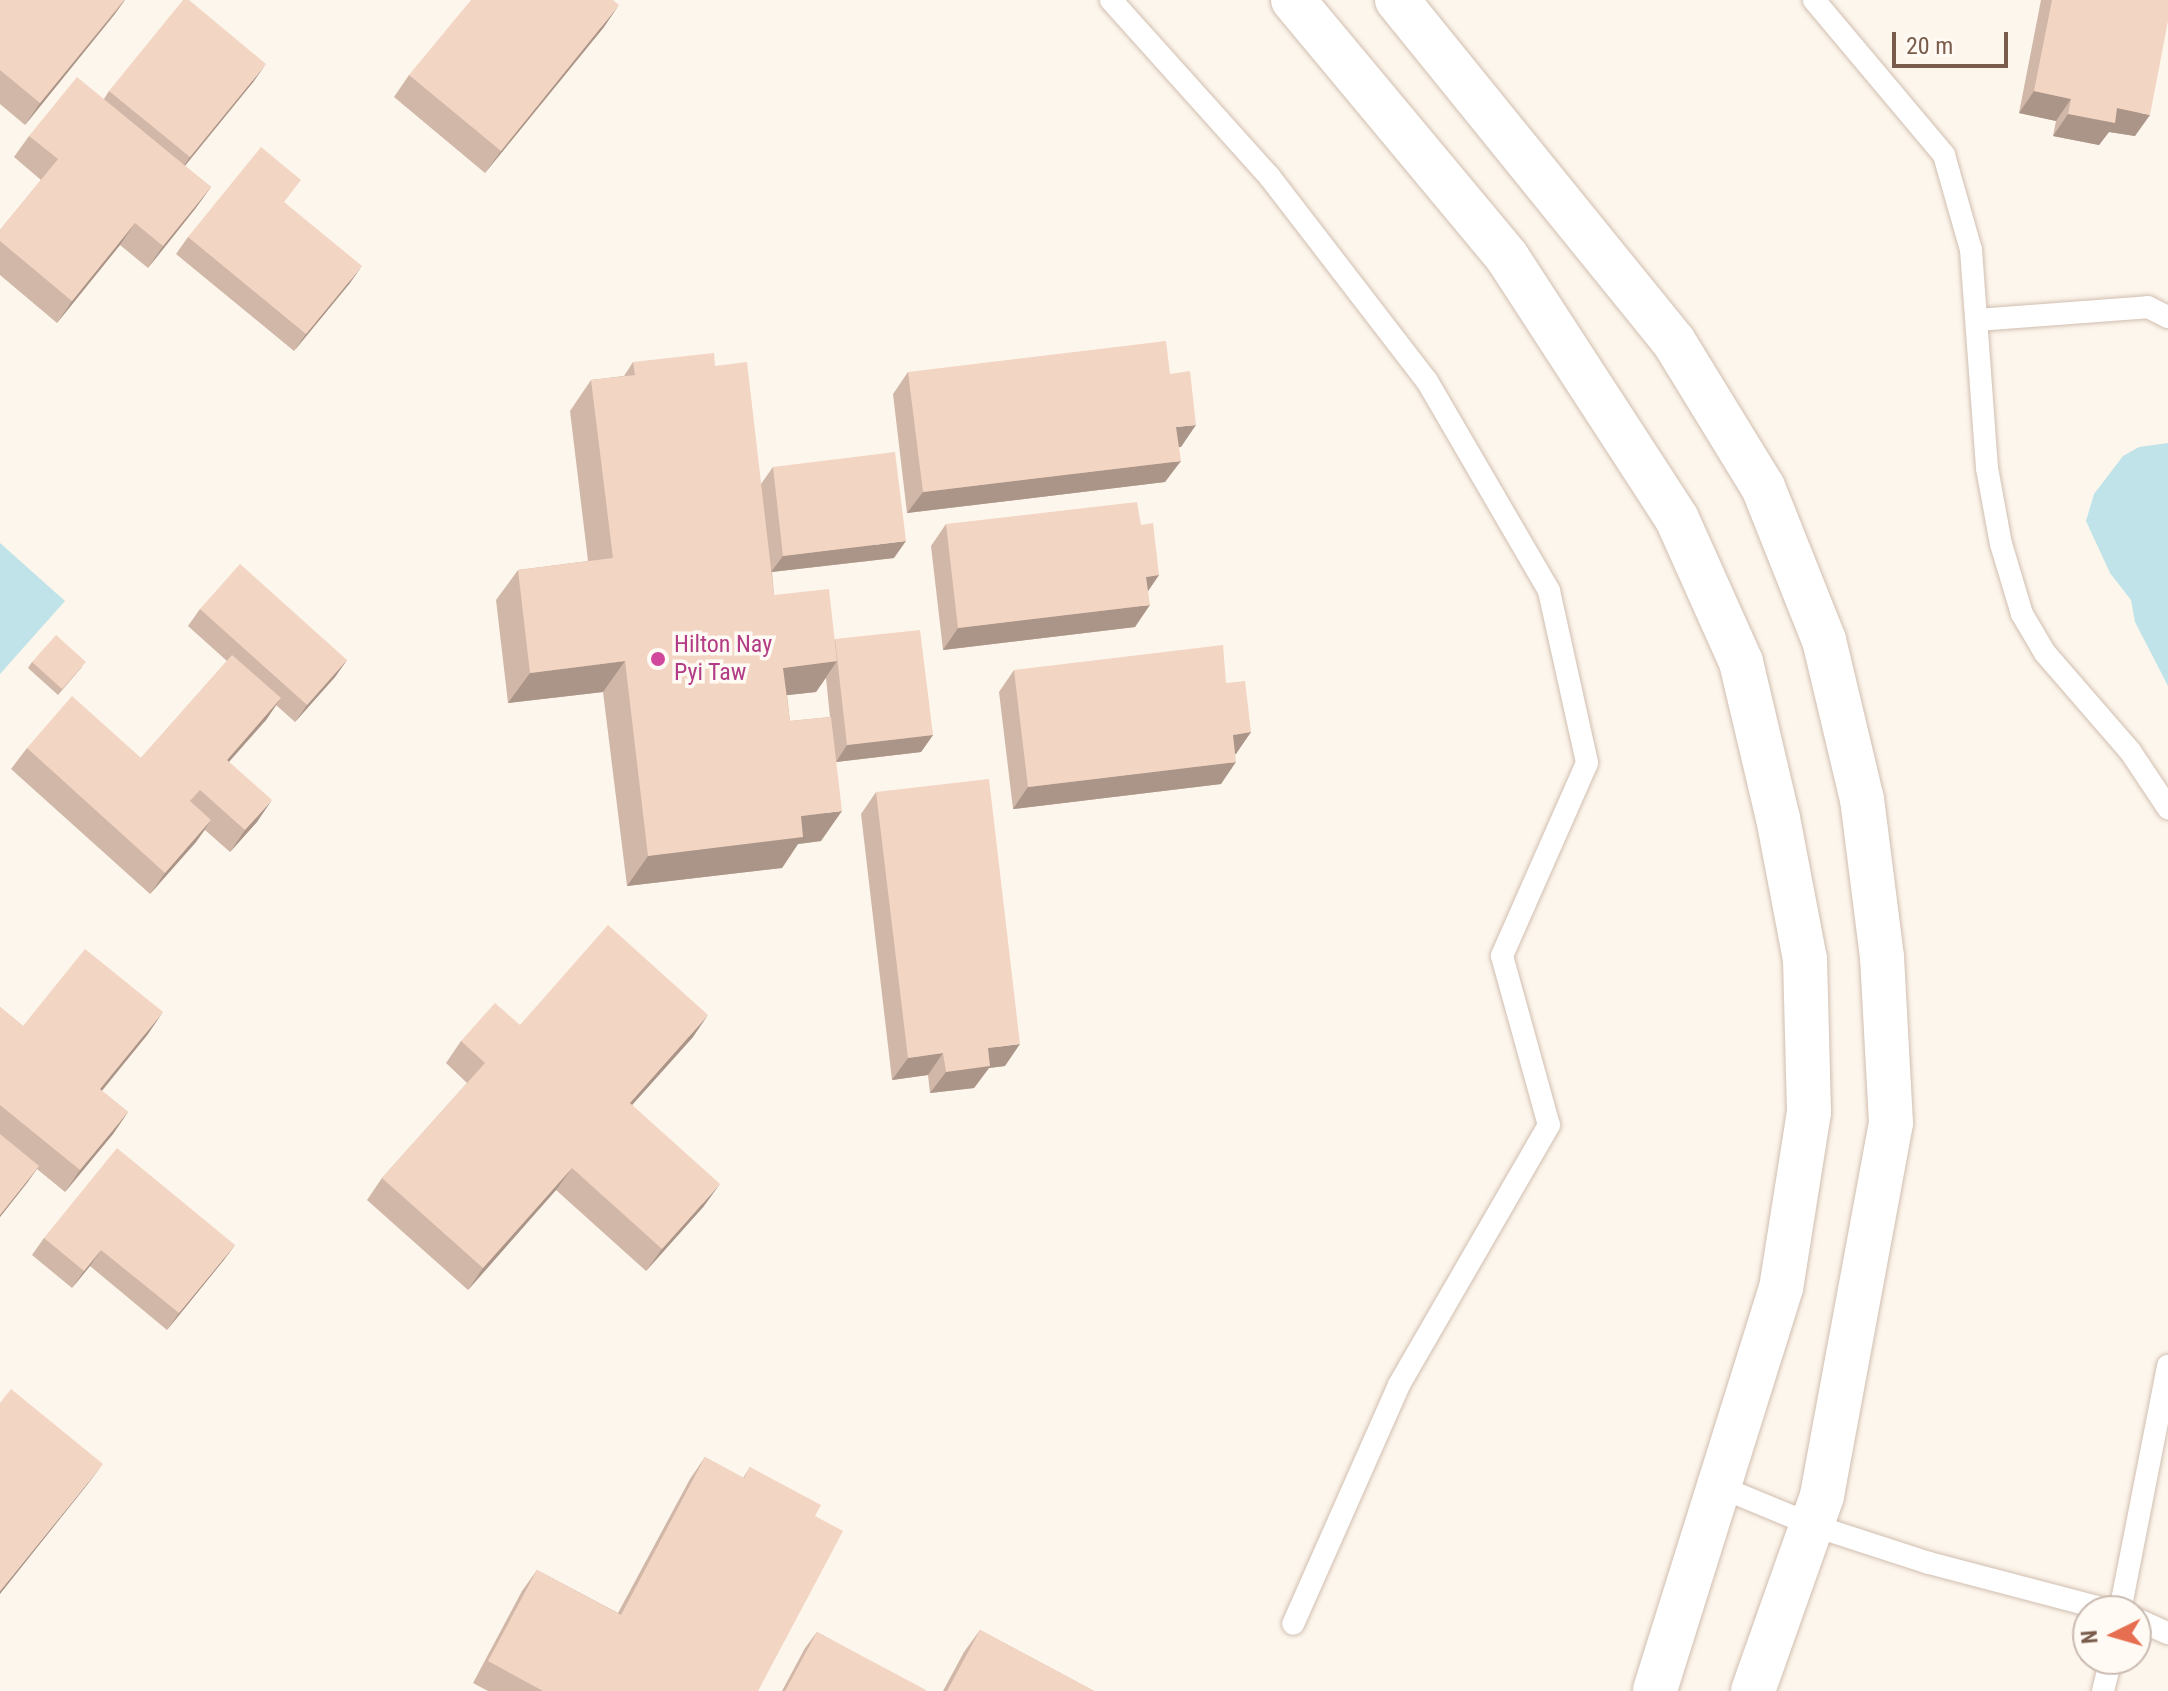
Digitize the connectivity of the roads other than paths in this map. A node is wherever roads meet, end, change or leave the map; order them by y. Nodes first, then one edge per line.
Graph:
1 (1111, 0) edge
2 (1293, 0) edge
3 (1397, 0) edge
4 (1814, 0) edge
5 (2168, 317) edge
6 (1977, 320) junction
7 (2168, 808) edge
8 (2168, 1366) edge
9 (1718, 1486) junction
10 (1812, 1525) junction
11 (2123, 1595) edge
12 (2072, 1604) edge
13 (1293, 1624) dead end
14 (1655, 1691) edge
15 (1753, 1691) edge

1 - 13 lane
2 - 9 main road
3 - 10 main road
4 - 6 lane
5 - 6 lane
6 - 7 lane
8 - 11 lane
9 - 10 lane
9 - 14 main road
10 - 12 lane
10 - 15 main road

